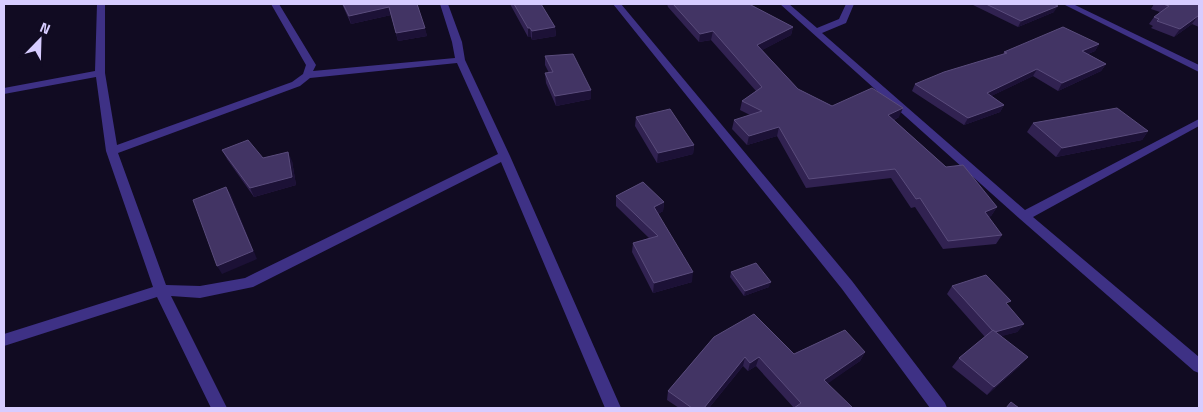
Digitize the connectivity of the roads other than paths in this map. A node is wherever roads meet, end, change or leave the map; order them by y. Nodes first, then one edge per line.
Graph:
1 (101, 4) edge
2 (275, 4) edge
3 (444, 4) edge
4 (617, 4) edge
5 (784, 4) edge
6 (850, 4) edge
7 (1067, 4) edge
8 (815, 32) junction
9 (460, 60) junction
10 (1199, 69) edge
11 (100, 73) junction
12 (307, 75) junction
13 (4, 91) edge
14 (1199, 122) edge
15 (112, 151) junction
16 (504, 156) junction
17 (1024, 216) junction
18 (161, 290) junction
19 (4, 340) edge
20 (1199, 366) edge
21 (219, 408) edge
22 (612, 408) edge
23 (940, 408) edge

1 - 11 street
2 - 12 street
3 - 9 street
4 - 23 street
5 - 8 street
6 - 8 street
7 - 10 street
8 - 17 street
9 - 12 street
9 - 16 street
11 - 13 street
11 - 15 street
12 - 15 street
14 - 17 street
15 - 18 street
16 - 18 street
16 - 22 street
17 - 20 street
18 - 19 street
18 - 21 street

